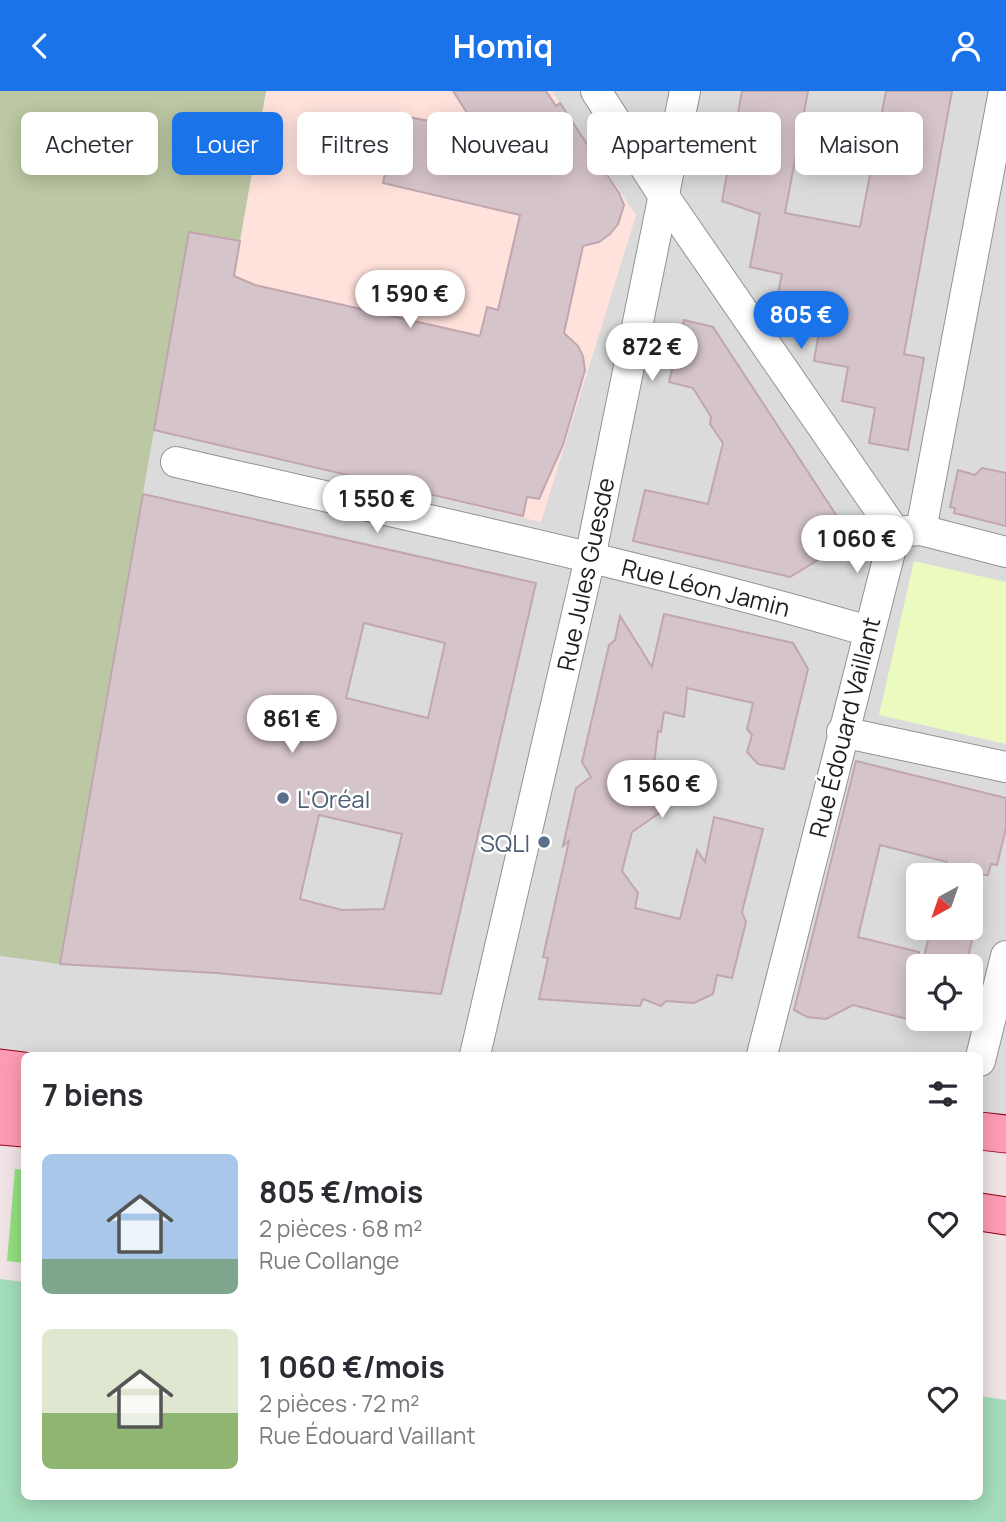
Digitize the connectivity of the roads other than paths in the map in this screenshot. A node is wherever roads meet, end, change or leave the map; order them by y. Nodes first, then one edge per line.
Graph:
1 (596, 91) edge
2 (685, 91) edge
3 (1004, 91) edge
4 (664, 198) junction
5 (176, 462) dead end
6 (908, 531) junction
7 (1006, 552) edge
8 (590, 558) junction
9 (868, 631) junction
10 (842, 732) junction
11 (1006, 767) edge
12 (1006, 956) edge
13 (476, 1052) edge
14 (763, 1052) edge
15 (982, 1052) edge
16 (0, 1067) edge
17 (21, 1070) edge
18 (0, 1096) edge
19 (21, 1100) edge
20 (0, 1126) edge
21 (21, 1128) edge
22 (983, 1131) edge
23 (1006, 1134) edge
24 (983, 1212) edge
25 (1006, 1216) edge

1 - 4 street
2 - 4 street, Rue Jules Guesde
3 - 6 street, Rue Édouard Vaillant
4 - 6 street
4 - 8 street, Rue Jules Guesde
5 - 8 street, Rue Léon Jamin
6 - 7 street
6 - 9 street, Rue Édouard Vaillant
8 - 9 street, Rue Léon Jamin
8 - 13 street, Rue Jules Guesde
9 - 10 street, Rue Édouard Vaillant
10 - 11 street
10 - 14 street, Rue Édouard Vaillant
12 - 15 street
16 - 17 main road
18 - 19 main road
20 - 21 main road
22 - 23 main road
24 - 25 main road

